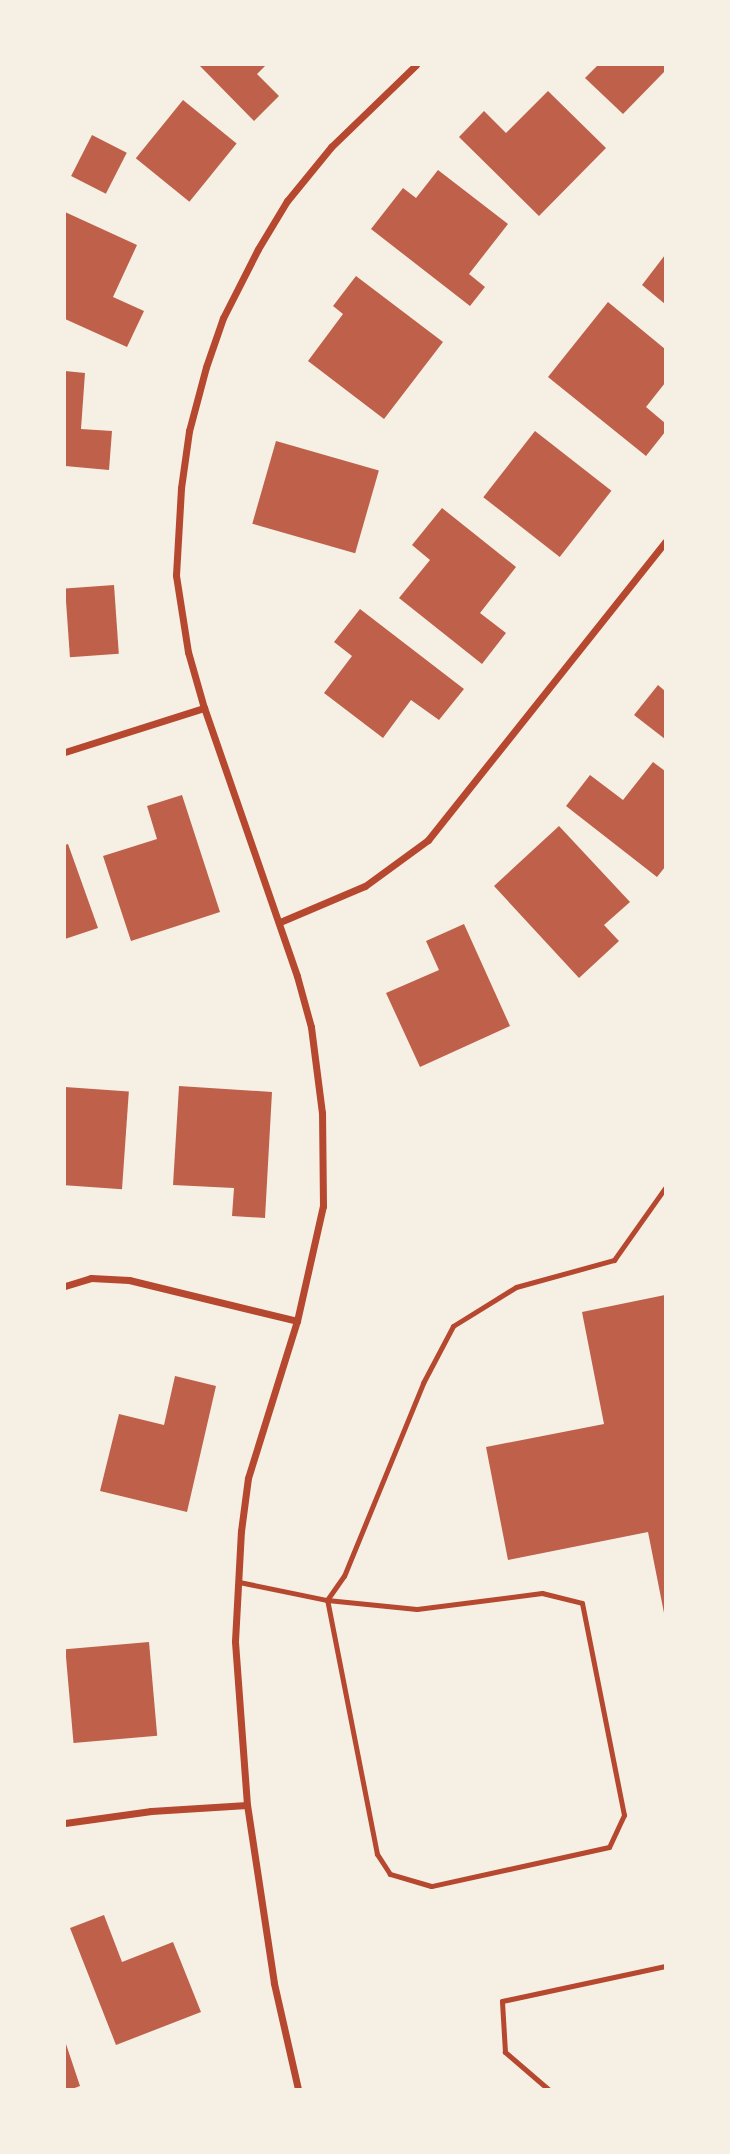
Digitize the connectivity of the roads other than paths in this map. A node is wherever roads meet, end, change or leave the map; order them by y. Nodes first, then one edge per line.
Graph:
1 (416, 65) edge
2 (665, 542) edge
3 (205, 708) junction
4 (65, 752) edge
5 (280, 922) junction
6 (665, 1188) edge
7 (65, 1286) edge
8 (297, 1321) junction
9 (239, 1582) junction
10 (327, 1600) junction
11 (247, 1805) junction
12 (65, 1823) edge
13 (665, 1966) edge
14 (298, 2089) edge
15 (548, 2089) edge

1 - 3 street
2 - 5 street
3 - 4 street
3 - 5 street
5 - 8 street
6 - 10 lane
7 - 8 street
8 - 9 street
9 - 10 lane
9 - 11 street
10 - 10 lane
11 - 12 street
11 - 14 street
13 - 15 lane

